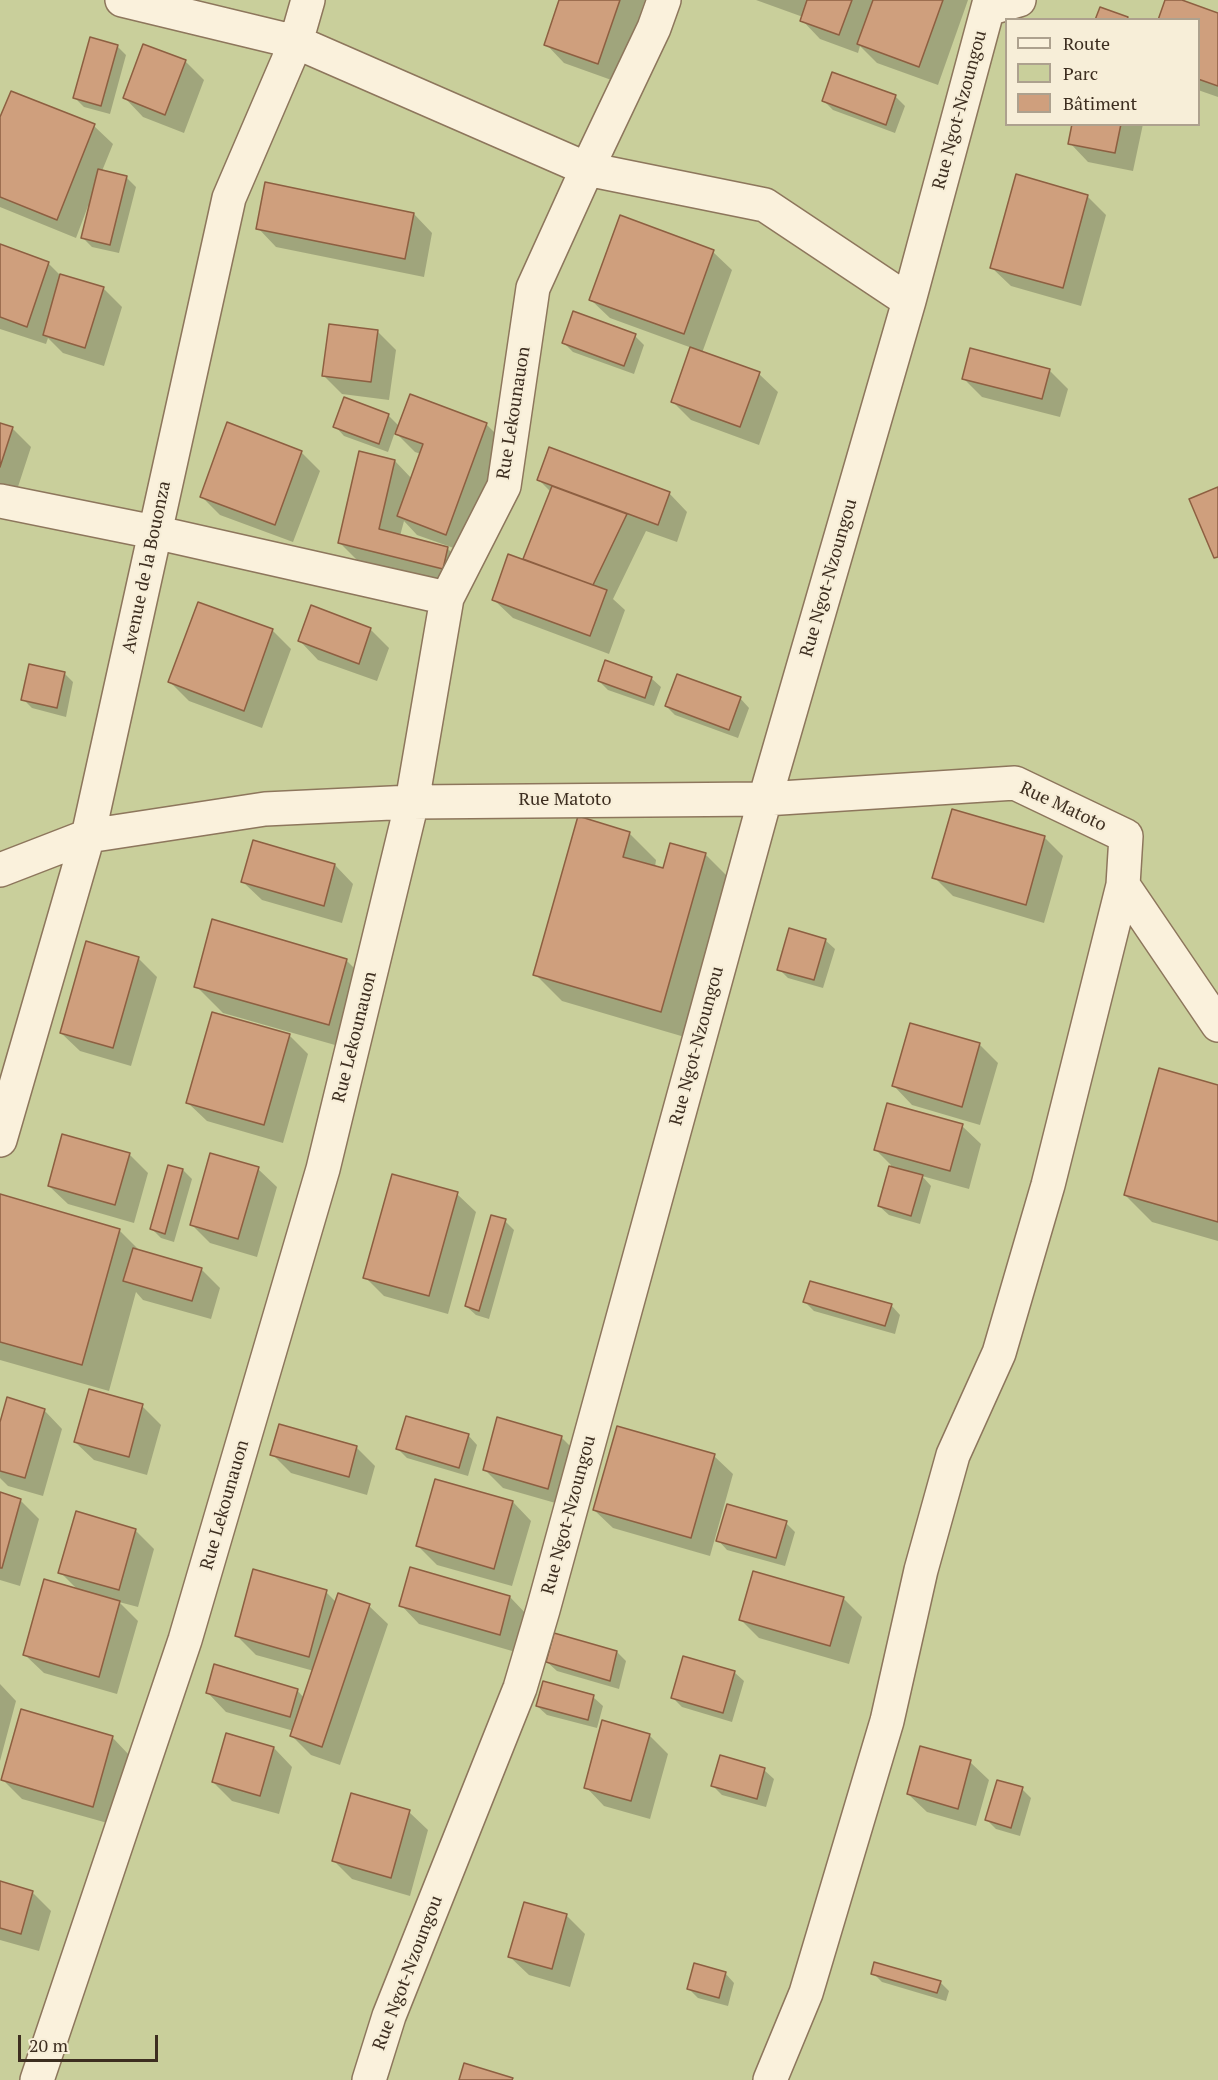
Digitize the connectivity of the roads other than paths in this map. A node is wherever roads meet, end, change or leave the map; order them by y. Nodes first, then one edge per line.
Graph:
1 (122, 0) edge
2 (308, 0) edge
3 (664, 0) edge
4 (1019, 0) edge
5 (989, 4) edge
6 (296, 42) junction
7 (587, 169) junction
8 (909, 301) junction
9 (0, 501) edge
10 (154, 532) junction
11 (447, 598) junction
12 (765, 799) junction
13 (412, 802) junction
14 (88, 836) junction
15 (0, 870) edge
16 (1123, 885) junction
17 (1218, 1025) edge
18 (0, 1140) edge
19 (37, 2080) edge
20 (369, 2080) edge
21 (770, 2080) edge

1 - 6 street
2 - 6 street, Avenue de la Bouonza
3 - 7 street, Rue Lekounauon
4 - 5 street
5 - 8 street, Rue Ngot-Nzoungou
6 - 7 street
6 - 10 street, Avenue de la Bouonza
7 - 8 street
7 - 11 street, Rue Lekounauon
8 - 12 street, Rue Ngot-Nzoungou
9 - 10 street
10 - 11 street
10 - 14 street, Avenue de la Bouonza
11 - 13 street, Rue Lekounauon
12 - 13 street, Rue Matoto
12 - 16 street, Rue Matoto
12 - 20 street, Rue Ngot-Nzoungou
13 - 14 street, Rue Matoto
13 - 19 street, Rue Lekounauon
14 - 15 street, Rue Matoto
14 - 18 street, Avenue de la Bouonza
16 - 17 street
16 - 21 street

